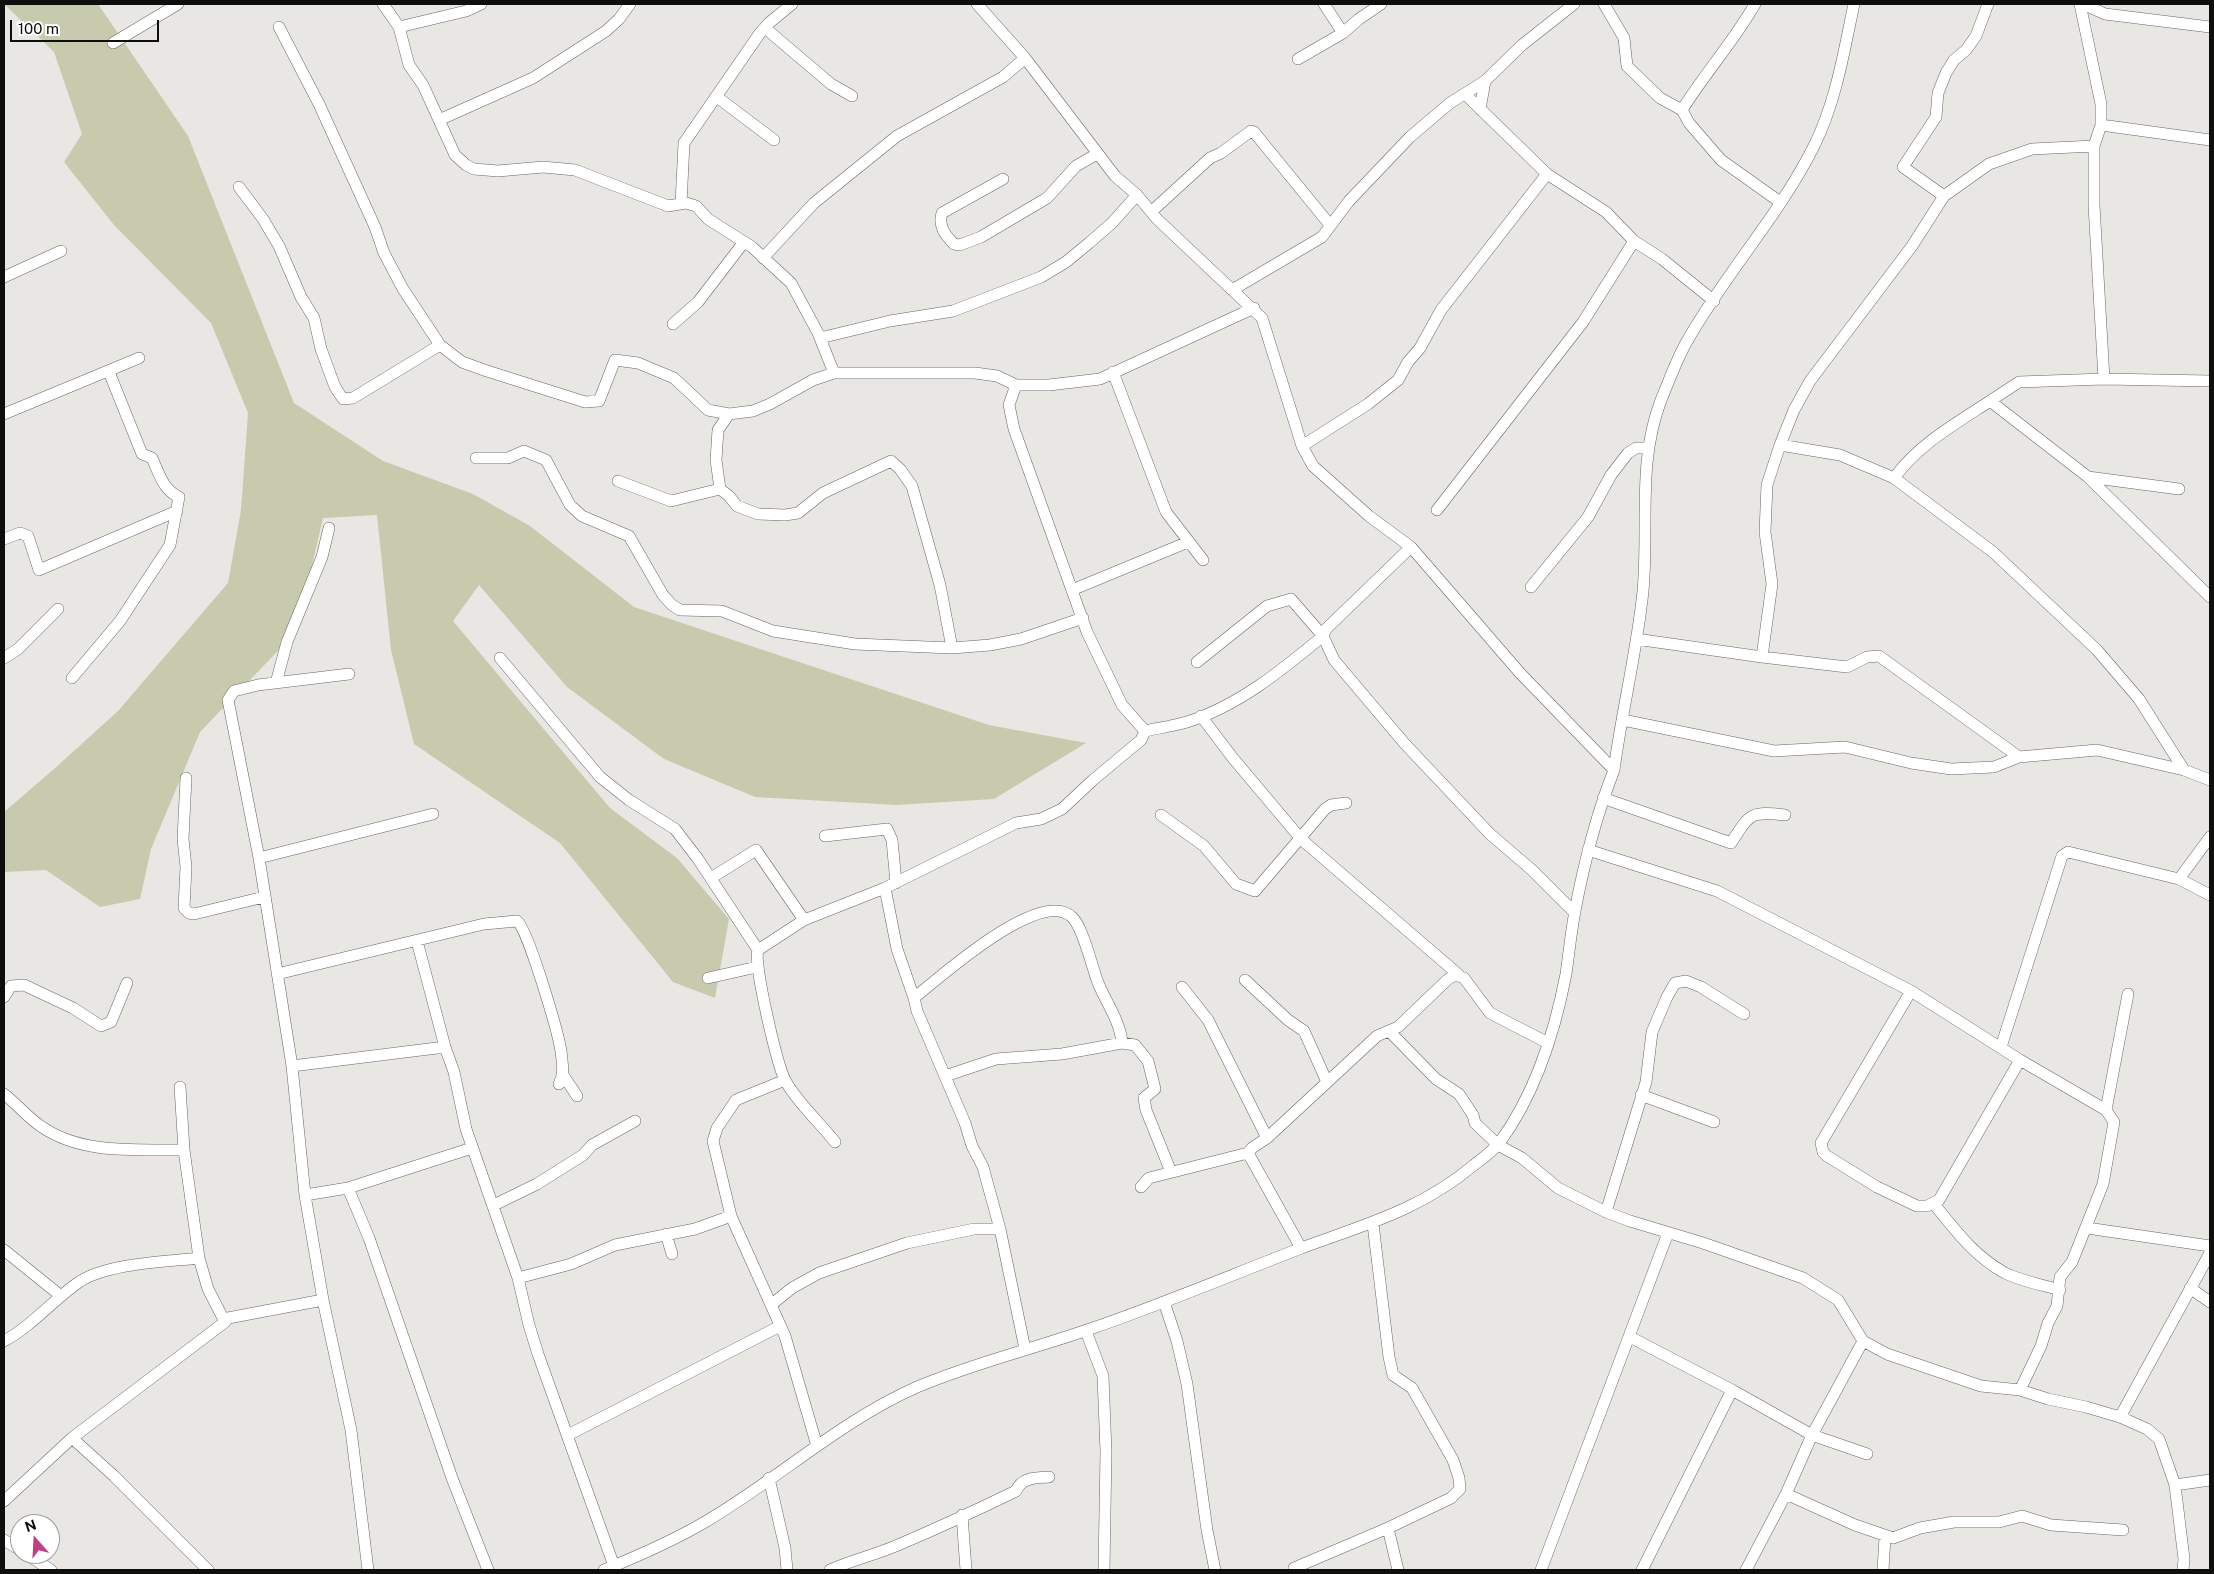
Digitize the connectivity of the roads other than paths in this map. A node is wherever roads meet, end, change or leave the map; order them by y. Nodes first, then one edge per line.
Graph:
1 (178, 4) edge
2 (384, 4) edge
3 (480, 4) edge
4 (630, 4) edge
5 (792, 4) edge
6 (976, 4) edge
7 (1324, 4) edge
8 (1381, 4) edge
9 (1574, 4) edge
10 (1604, 4) edge
11 (1756, 4) edge
12 (1854, 4) edge
13 (1988, 4) edge
14 (2082, 4) edge
15 (279, 27) dead end
16 (399, 27) junction
17 (2210, 27) edge
18 (765, 28) junction
19 (1343, 33) junction
20 (113, 43) dead end
21 (1025, 58) junction
22 (1298, 60) dead end
23 (1486, 81) junction
24 (1465, 94) junction
25 (852, 96) dead end
26 (717, 97) junction
27 (1480, 109) junction
28 (1682, 110) junction
29 (439, 120) junction
30 (2101, 125) junction
31 (774, 140) dead end
32 (2210, 140) edge
33 (2094, 146) junction
34 (1098, 154) junction
35 (1547, 174) junction
36 (1003, 179) dead end
37 (239, 187) dead end
38 (1137, 195) junction
39 (1944, 196) junction
40 (1780, 202) junction
41 (681, 204) junction
42 (1151, 212) junction
43 (1330, 225) junction
44 (1634, 241) junction
45 (744, 242) junction
46 (61, 251) dead end
47 (763, 258) junction
48 (4, 277) edge
49 (1232, 290) junction
50 (1714, 301) junction
51 (1254, 308) junction
52 (673, 324) dead end
53 (820, 338) junction
54 (440, 345) junction
55 (139, 358) dead end
56 (108, 372) junction
57 (1113, 372) junction
58 (834, 373) junction
59 (2104, 379) junction
60 (2210, 381) edge
61 (1016, 385) junction
62 (1990, 401) junction
63 (4, 414) edge
64 (729, 414) junction
65 (1780, 445) junction
66 (1302, 446) junction
67 (1648, 448) junction
68 (476, 458) dead end
69 (2088, 477) junction
70 (1894, 478) junction
71 (618, 480) dead end
72 (720, 488) junction
73 (2179, 489) dead end
74 (1438, 510) dead end
75 (177, 511) junction
76 (329, 528) dead end
77 (4, 539) edge
78 (1188, 542) junction
79 (1411, 547) junction
80 (1203, 560) dead end
81 (1531, 587) dead end
82 (1072, 590) junction
83 (2210, 597) edge
84 (58, 610) dead end
85 (1083, 618) junction
86 (1323, 636) junction
87 (1636, 639) junction
88 (952, 648) junction
89 (1762, 657) junction
90 (4, 658) edge
91 (500, 658) dead end
92 (1197, 662) dead end
93 (349, 674) dead end
94 (72, 678) dead end
95 (276, 683) junction
96 (1201, 716) junction
97 (1623, 720) junction
98 (1145, 731) junction
99 (2020, 757) junction
100 (1614, 770) junction
101 (2184, 770) junction
102 (186, 778) dead end
103 (2210, 780) edge
104 (1603, 798) junction
105 (1346, 803) dead end
106 (433, 814) dead end
107 (1161, 815) dead end
108 (1785, 815) dead end
109 (826, 836) dead end
110 (2210, 837) edge
111 (1301, 839) junction
112 (1588, 850) junction
113 (259, 858) junction
114 (711, 878) junction
115 (2178, 879) junction
116 (890, 886) junction
117 (2210, 895) edge
118 (264, 897) junction
119 (1574, 913) junction
120 (804, 920) junction
121 (418, 941) junction
122 (758, 950) junction
123 (757, 967) junction
124 (277, 974) junction
125 (1459, 976) junction
126 (708, 978) dead end
127 (1245, 980) dead end
128 (127, 983) dead end
129 (1182, 987) dead end
130 (1911, 991) junction
131 (2128, 994) dead end
132 (4, 997) edge
133 (914, 998) junction
134 (1744, 1014) dead end
135 (1390, 1032) junction
136 (1548, 1043) junction
137 (1122, 1044) junction
138 (445, 1046) junction
139 (2001, 1047) junction
140 (2020, 1060) junction
141 (292, 1066) junction
142 (946, 1076) junction
143 (785, 1080) junction
144 (1327, 1082) junction
145 (180, 1087) dead end
146 (4, 1094) edge
147 (1641, 1095) junction
148 (577, 1096) dead end
149 (2106, 1110) junction
150 (635, 1121) dead end
151 (1714, 1122) dead end
152 (1267, 1138) junction
153 (835, 1142) dead end
154 (1498, 1145) junction
155 (472, 1148) junction
156 (184, 1150) junction
157 (1248, 1153) junction
158 (1171, 1172) junction
159 (1140, 1187) dead end
160 (348, 1188) junction
161 (304, 1195) junction
162 (1934, 1204) junction
163 (494, 1205) junction
164 (1606, 1212) junction
165 (731, 1216) junction
166 (1373, 1224) junction
167 (2087, 1228) junction
168 (1000, 1229) junction
169 (1668, 1233) junction
170 (666, 1234) junction
171 (2210, 1246) edge
172 (1302, 1248) junction
173 (4, 1250) edge
174 (2210, 1253) edge
175 (672, 1254) dead end
176 (199, 1258) junction
177 (518, 1278) junction
178 (2190, 1288) junction
179 (2060, 1290) junction
180 (61, 1296) junction
181 (323, 1300) junction
182 (1164, 1302) junction
183 (2210, 1302) edge
184 (771, 1305) junction
185 (225, 1322) junction
186 (780, 1326) junction
187 (1086, 1331) junction
188 (1630, 1337) junction
189 (4, 1341) edge
190 (1863, 1341) junction
191 (1025, 1349) junction
192 (1732, 1390) junction
193 (2020, 1390) junction
194 (2120, 1417) junction
195 (568, 1435) junction
196 (1812, 1435) junction
197 (72, 1438) junction
198 (817, 1446) junction
199 (1867, 1454) dead end
200 (1049, 1477) dead end
201 (769, 1478) junction
202 (2210, 1480) edge
203 (2175, 1485) junction
204 (1786, 1494) junction
205 (4, 1501) edge
206 (962, 1515) junction
207 (1388, 1528) junction
208 (2122, 1530) dead end
209 (1885, 1537) junction
210 (609, 1568) edge
211 (1294, 1568) dead end
212 (208, 1570) edge
213 (368, 1570) edge
214 (488, 1570) edge
215 (787, 1570) edge
216 (830, 1570) edge
217 (966, 1570) edge
218 (1104, 1570) edge
219 (1215, 1570) edge
220 (1398, 1570) edge
221 (1541, 1570) edge
222 (1642, 1570) edge
223 (1746, 1570) edge
224 (1883, 1570) edge
225 (2183, 1570) edge

1 - 20 street
2 - 16 street
3 - 16 street
4 - 29 street
5 - 18 street
6 - 21 street
7 - 19 street
8 - 19 street
9 - 23 street
10 - 28 street
11 - 28 street
12 - 40 street
13 - 39 street
14 - 17 street
14 - 30 street
15 - 54 street
16 - 29 street
18 - 25 street
18 - 26 street
19 - 22 street
21 - 34 street
21 - 47 street
23 - 24 street
23 - 27 street
24 - 27 street
24 - 43 street
26 - 31 street
26 - 41 street
27 - 35 street
28 - 40 street
29 - 41 street
30 - 32 street
30 - 33 street
33 - 39 street
33 - 59 street
34 - 36 street
34 - 38 street
35 - 44 street
35 - 66 street
37 - 54 street
38 - 42 street
38 - 53 street
39 - 65 street
40 - 50 street
41 - 45 street
42 - 43 street
42 - 49 street
43 - 49 street
44 - 50 street
44 - 74 street
45 - 47 street
45 - 52 street
46 - 48 street
47 - 53 street
49 - 51 street
50 - 67 street
51 - 57 street
51 - 66 street
53 - 58 street
54 - 64 street
55 - 56 street
56 - 63 street
56 - 75 street
57 - 61 street
57 - 78 street
58 - 61 street
58 - 64 street
59 - 60 street
59 - 62 street
61 - 82 street
62 - 69 street
62 - 70 street
64 - 72 street
65 - 70 street
65 - 89 street
66 - 79 street
67 - 81 street
67 - 87 street
68 - 88 street
69 - 73 street
69 - 83 street
70 - 101 street
71 - 72 street
72 - 88 street
75 - 77 street
75 - 94 street
76 - 95 street
78 - 80 street
78 - 82 street
79 - 86 street
79 - 100 street
82 - 85 street
84 - 90 street
85 - 88 street
85 - 98 street
86 - 92 street
86 - 96 street
86 - 119 street
87 - 89 street
87 - 97 street
89 - 99 street
91 - 114 street
93 - 95 street
95 - 113 street
96 - 98 street
96 - 111 street
97 - 99 street
97 - 100 street
98 - 116 street
99 - 101 street
100 - 104 street
101 - 103 street
102 - 118 street
104 - 108 street
104 - 112 street
105 - 111 street
106 - 113 street
107 - 111 street
109 - 116 street
110 - 115 street
111 - 125 street
112 - 119 street
112 - 130 street
113 - 118 street
114 - 120 street
114 - 122 street
115 - 117 street
115 - 139 street
116 - 120 street
116 - 133 street
118 - 124 street
119 - 136 street
120 - 122 street
121 - 124 street
121 - 138 street
121 - 148 street
122 - 123 street
123 - 126 street
123 - 143 street
124 - 141 street
125 - 135 street
125 - 136 street
127 - 144 street
128 - 132 street
129 - 152 street
130 - 139 street
130 - 162 street
131 - 149 street
133 - 137 street
133 - 142 street
134 - 147 street
135 - 144 street
135 - 154 street
136 - 154 street
137 - 142 street
137 - 158 street
138 - 141 street
138 - 155 street
139 - 140 street
140 - 149 street
140 - 162 street
141 - 161 street
142 - 168 street
143 - 153 street
143 - 165 street
144 - 152 street
145 - 156 street
146 - 156 street
147 - 151 street
147 - 164 street
149 - 167 street
150 - 163 street
152 - 157 street
154 - 164 street
154 - 166 street
155 - 160 street
155 - 163 street
156 - 176 street
157 - 158 street
157 - 172 street
158 - 159 street
160 - 161 street
160 - 214 street
161 - 181 street
162 - 179 street
163 - 177 street
164 - 169 street
165 - 170 street
165 - 184 street
166 - 172 street
166 - 207 street
167 - 171 street
167 - 179 street
168 - 184 street
168 - 191 street
169 - 188 street
169 - 190 street
170 - 175 street
170 - 177 street
172 - 182 street
173 - 180 street
174 - 178 street
176 - 180 street
176 - 185 street
177 - 195 street
178 - 183 street
178 - 194 street
179 - 193 street
180 - 189 street
181 - 185 street
181 - 213 street
182 - 187 street
182 - 219 street
184 - 186 street
185 - 197 street
186 - 195 street
186 - 198 street
187 - 191 street
187 - 218 street
188 - 192 street
188 - 221 street
190 - 193 street
190 - 196 street
191 - 198 street
192 - 196 street
192 - 222 street
193 - 194 street
194 - 203 street
195 - 210 street
196 - 199 street
196 - 204 street
197 - 205 street
197 - 212 street
198 - 201 street
200 - 206 street
201 - 210 street
201 - 215 street
202 - 203 street
203 - 225 street
204 - 209 street
204 - 223 street
206 - 216 street
206 - 217 street
207 - 211 street
207 - 220 street
208 - 209 street
209 - 224 street

